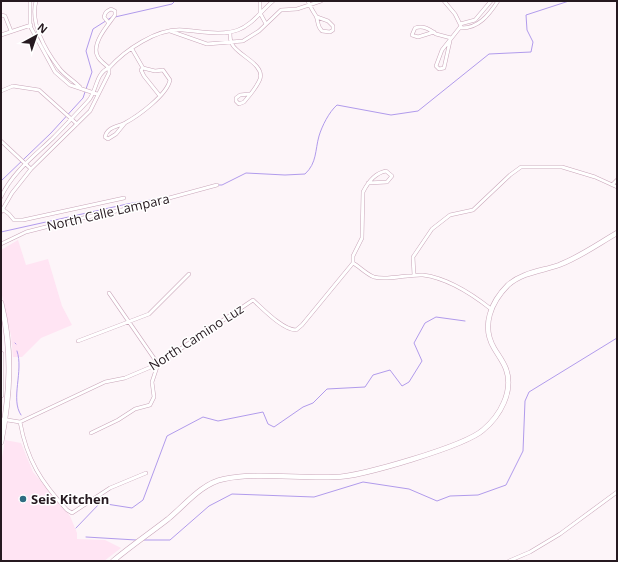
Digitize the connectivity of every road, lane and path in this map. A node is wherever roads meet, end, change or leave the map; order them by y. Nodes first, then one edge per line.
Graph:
1 (30, 1) edge
2 (36, 1) edge
3 (260, 1) edge
4 (273, 1) edge
5 (308, 1) edge
6 (321, 1) edge
7 (444, 1) edge
8 (491, 1) edge
9 (498, 1) edge
10 (309, 6) junction
11 (260, 13) junction
12 (1, 14) edge
13 (317, 17) junction
14 (108, 22) dead end
15 (35, 24) junction
16 (266, 24) junction
17 (30, 26) junction
18 (460, 26) junction
19 (11, 31) junction
20 (169, 31) junction
21 (230, 32) junction
22 (434, 32) junction
23 (1, 35) edge
24 (451, 40) junction
25 (231, 44) junction
26 (132, 49) junction
27 (58, 66) junction
28 (108, 68) junction
29 (143, 68) junction
30 (53, 70) junction
31 (80, 87) junction
32 (1, 91) edge
33 (93, 92) junction
34 (97, 94) junction
35 (249, 94) dead end
36 (160, 96) junction
37 (72, 119) junction
38 (125, 123) junction
39 (77, 124) junction
40 (1, 141) edge
41 (25, 164) junction
42 (31, 169) junction
43 (617, 180) edge
44 (368, 183) junction
45 (217, 184) dead end
46 (612, 185) junction
47 (617, 187) edge
48 (1, 197) edge
49 (124, 198) dead end
50 (2, 210) edge
51 (617, 233) edge
52 (1, 244) edge
53 (353, 263) junction
54 (189, 274) dead end
55 (414, 275) junction
56 (109, 293) dead end
57 (1, 303) edge
58 (491, 309) junction
59 (129, 323) junction
60 (78, 341) dead end
61 (1, 354) edge
62 (158, 364) junction
63 (1, 394) edge
64 (3, 420) edge
65 (20, 422) junction
66 (91, 432) dead end
67 (1, 442) edge
68 (146, 473) dead end
69 (617, 492) edge
70 (113, 561) edge
71 (509, 561) edge

1 - 17 street
2 - 15 street
3 - 11 street
4 - 11 street
5 - 10 street
6 - 10 street
7 - 18 street
8 - 18 street
9 - 18 street
10 - 13 street
10 - 16 street
11 - 16 street
11 - 21 street
12 - 19 street
13 - 13 street
14 - 28 street
15 - 17 street
15 - 27 street
16 - 25 street
17 - 19 street
17 - 30 street
18 - 24 street
19 - 23 street
20 - 21 street
20 - 25 street
20 - 26 street
21 - 25 street
22 - 22 street
22 - 24 street
24 - 24 street
25 - 35 street
26 - 28 street
26 - 29 street
27 - 30 street
27 - 31 street
28 - 33 street
28 - 34 street
29 - 36 street
29 - 36 street
30 - 31 street
31 - 33 street
32 - 37 street
33 - 34 street
33 - 37 street
34 - 39 street
36 - 38 street
37 - 39 street
37 - 41 street
38 - 38 street
39 - 42 street
40 - 41 street
41 - 42 street
41 - 48 street
42 - 50 street
43 - 46 street
44 - 44 street
44 - 53 street
45 - 52 street, North Calle Lampara
46 - 47 street
46 - 55 street
49 - 50 street, North Calle Lampara
51 - 58 main road
53 - 55 street
53 - 62 street, North Camino Luz
54 - 59 street
55 - 58 street
56 - 59 street
57 - 64 main road
58 - 70 main road
59 - 60 street
59 - 62 street
61 - 63 main road
62 - 65 street, North Camino Luz
62 - 66 street
64 - 65 street
64 - 67 main road
65 - 68 street
69 - 71 street

